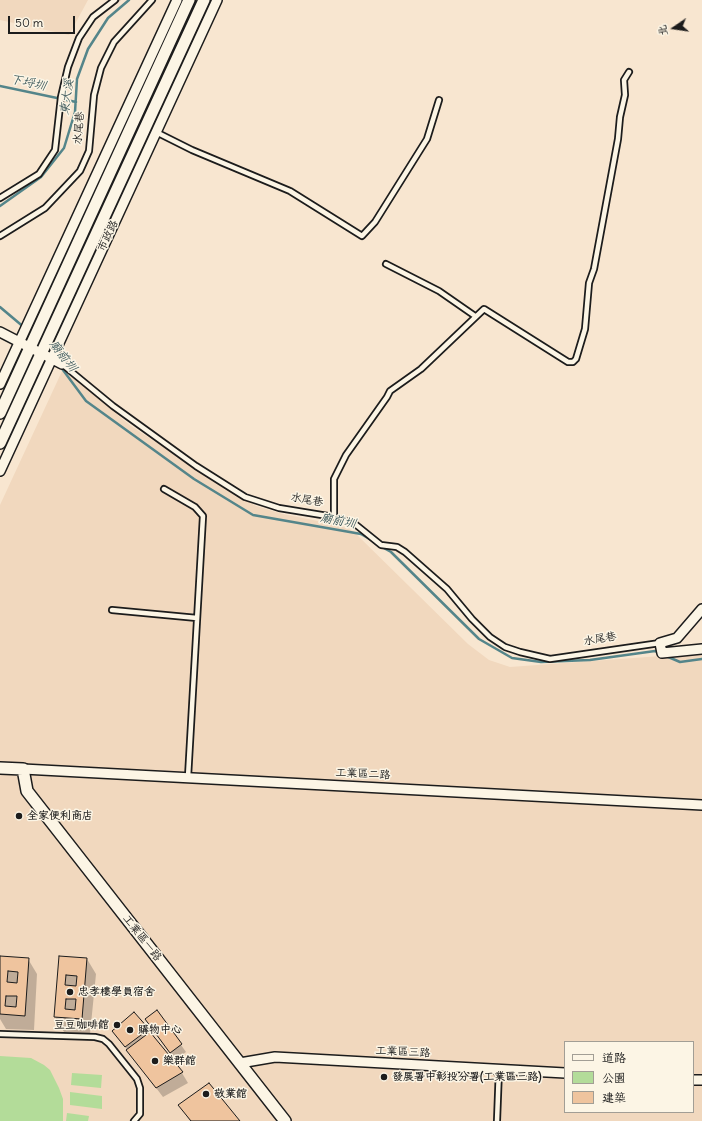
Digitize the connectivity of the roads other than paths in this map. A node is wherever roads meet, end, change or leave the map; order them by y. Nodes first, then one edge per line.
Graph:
1 (115, 0) edge
2 (152, 0) edge
3 (177, 0) edge
4 (190, 0) edge
5 (204, 0) edge
6 (217, 0) edge
7 (629, 72) dead end
8 (440, 100) dead end
9 (156, 132) junction
10 (0, 198) edge
11 (0, 236) edge
12 (386, 264) dead end
13 (475, 316) junction
14 (0, 332) edge
15 (20, 342) junction
16 (30, 347) junction
17 (41, 353) junction
18 (52, 359) junction
19 (62, 364) joint
20 (0, 384) edge
21 (0, 413) edge
22 (0, 443) edge
23 (0, 471) edge
24 (164, 489) dead end
25 (334, 517) junction
26 (112, 610) dead end
27 (702, 610) edge
28 (197, 618) junction
29 (660, 643) junction
30 (702, 649) edge
31 (0, 768) edge
32 (23, 769) junction
33 (188, 777) junction
34 (702, 805) edge
35 (0, 1034) edge
36 (240, 1063) junction
37 (500, 1069) junction
38 (564, 1073) edge
39 (134, 1121) edge
40 (285, 1121) edge
41 (497, 1121) edge

1 - 10 lane, 水尾巷
2 - 11 lane, 水尾巷
3 - 15 street
4 - 16 street
5 - 17 street, 市政路
6 - 9 street, 市政路
7 - 13 lane
8 - 9 lane
9 - 18 street, 市政路
12 - 13 lane
13 - 25 lane
14 - 15 street, 水尾巷
15 - 16 street, 水尾巷
15 - 20 street
16 - 17 street, 水尾巷
16 - 21 street
17 - 18 street, 水尾巷
17 - 22 street, 市政路
18 - 19 street, 水尾巷
18 - 23 street, 市政路
19 - 25 lane, 水尾巷
24 - 28 lane
25 - 29 lane, 水尾巷
26 - 28 lane
27 - 29 street
28 - 33 lane
29 - 30 street
31 - 32 street
32 - 33 street, 工業區二路
32 - 36 street, 工業區一路
33 - 34 street, 工業區二路
35 - 39 lane
36 - 37 street, 工業區三路
36 - 40 street, 工業區一路
37 - 38 street, 工業區三路
37 - 41 lane

